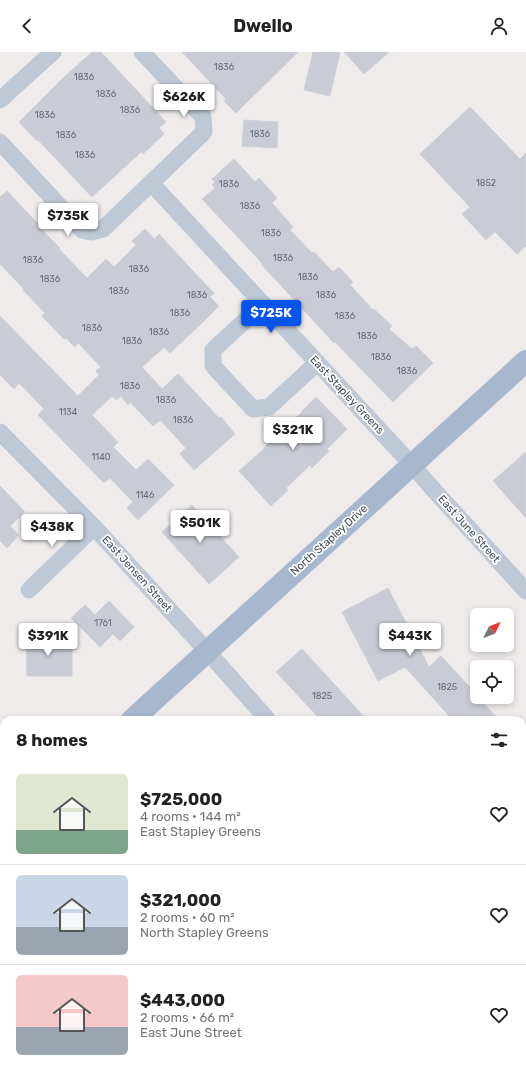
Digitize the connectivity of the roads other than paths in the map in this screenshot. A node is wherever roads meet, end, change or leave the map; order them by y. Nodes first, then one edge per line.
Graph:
1 (53, 52) edge
2 (142, 52) edge
3 (0, 100) edge
4 (0, 142) edge
5 (151, 183) junction
6 (262, 304) junction
7 (526, 361) edge
8 (317, 363) junction
9 (0, 432) edge
10 (412, 465) junction
11 (94, 527) junction
12 (29, 590) dead end
13 (526, 591) edge
14 (208, 651) junction
15 (136, 716) edge
16 (265, 716) edge

1 - 3 street
2 - 5 street
4 - 5 street
5 - 6 street, East Stapley Greens
6 - 8 street, East Stapley Greens
6 - 8 street
7 - 10 main road, North Stapley Drive
8 - 10 street, East Stapley Greens
9 - 11 street, East Jensen Street
10 - 13 street, East June Street
10 - 14 main road, North Stapley Drive
11 - 12 street
11 - 14 street, East Jensen Street
14 - 15 main road, North Stapley Drive
14 - 16 street, East Jensen Street

